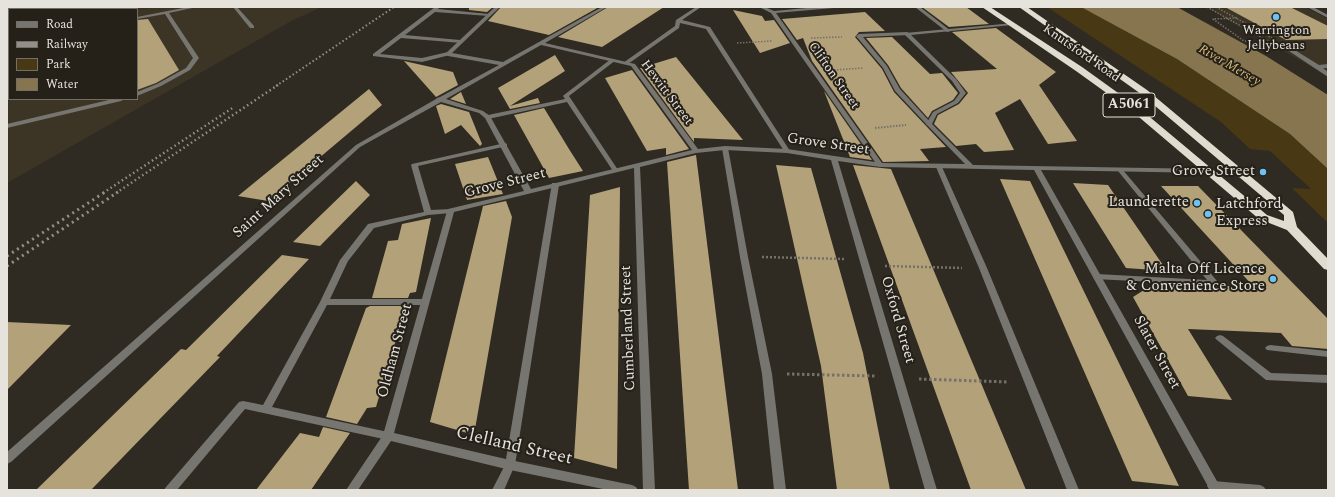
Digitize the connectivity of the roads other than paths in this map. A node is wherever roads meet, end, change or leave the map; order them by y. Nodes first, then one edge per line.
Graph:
1 (195, 7) edge
2 (235, 7) edge
3 (498, 7) edge
4 (605, 7) edge
5 (699, 7) edge
6 (761, 7) edge
7 (834, 7) edge
8 (917, 7) edge
9 (986, 7) edge
10 (1022, 7) edge
11 (1309, 7) edge
12 (436, 9) edge
13 (798, 9) edge
14 (166, 12) junction
15 (773, 12) junction
16 (489, 16) junction
17 (1328, 17) edge
18 (139, 18) edge
19 (678, 21) junction
20 (1012, 24) junction
21 (252, 27) dead end
22 (949, 31) junction
23 (907, 34) junction
24 (400, 36) junction
25 (460, 42) junction
26 (542, 44) junction
27 (1285, 46) road end
28 (448, 54) junction
29 (613, 60) junction
30 (626, 63) junction
31 (505, 64) junction
32 (1328, 66) edge
33 (1318, 67) junction
34 (1328, 75) edge
35 (138, 94) edge
36 (439, 99) junction
37 (117, 100) edge
38 (569, 100) junction
39 (488, 117) junction
40 (929, 124) junction
41 (7, 126) edge
42 (505, 145) junction
43 (725, 148) junction
44 (696, 151) junction
45 (787, 151) junction
46 (834, 158) junction
47 (637, 165) junction
48 (880, 165) junction
49 (940, 167) junction
50 (971, 167) junction
51 (1036, 168) junction
52 (615, 170) junction
53 (1120, 170) junction
54 (1208, 171) junction
55 (555, 185) junction
56 (528, 191) junction
57 (451, 211) junction
58 (428, 212) junction
59 (1291, 228) junction
60 (1328, 266) edge
61 (1097, 277) junction
62 (324, 302) junction
63 (424, 302) junction
64 (1220, 338) dead end
65 (1270, 348) dead end
66 (1328, 354) edge
67 (1328, 379) edge
68 (266, 409) junction
69 (388, 436) junction
70 (7, 459) edge
71 (510, 465) junction
72 (1215, 488) edge
73 (170, 490) edge
74 (352, 490) edge
75 (498, 490) edge
76 (632, 490) edge
77 (649, 490) edge
78 (780, 490) edge
79 (930, 490) edge
80 (1073, 490) edge
81 (1260, 490) edge

1 - 14 street
2 - 21 street
3 - 16 street
4 - 26 street, Saint Mary Street
5 - 19 street
6 - 15 street
7 - 13 street
8 - 22 street
9 - 20 highway, Knutsford Road / A5061
10 - 59 highway, Knutsford Road / A5061
11 - 17 street
12 - 16 street
12 - 24 street
13 - 15 street
14 - 18 street
14 - 35 street
15 - 48 street, Clifton Street
16 - 25 street
19 - 30 street
19 - 45 street
20 - 22 street
20 - 54 highway, Knutsford Road / A5061
22 - 23 street
23 - 40 street
23 - 40 street
24 - 25 street
24 - 28 street
25 - 28 street
26 - 29 street, Hewitt Street
26 - 31 street, Saint Mary Street
27 - 33 street
28 - 31 street
29 - 30 street, Hewitt Street
29 - 38 street
30 - 44 street, Hewitt Street
31 - 36 street, Saint Mary Street
32 - 33 street
33 - 34 street
36 - 39 street
36 - 70 street, Saint Mary Street
37 - 41 street
38 - 39 street
38 - 52 street
39 - 42 street
40 - 50 street
42 - 56 street
42 - 58 street
43 - 44 street, Grove Street
43 - 45 street, Grove Street
43 - 78 street
44 - 47 street, Grove Street
45 - 46 street, Grove Street
46 - 48 street, Grove Street
46 - 79 street, Oxford Street
47 - 52 street, Grove Street
47 - 77 street, Cumberland Street
48 - 49 street, Grove Street
49 - 50 street, Grove Street
49 - 80 street
50 - 51 street, Grove Street
51 - 53 street, Grove Street
51 - 61 street, Slater Street
52 - 55 street, Grove Street
53 - 54 street, Grove Street
53 - 61 street
54 - 59 highway, Knutsford Road / A5061
55 - 56 street, Grove Street
55 - 71 street
56 - 57 street, Grove Street
57 - 58 street, Grove Street
57 - 63 street, Oldham Street
58 - 62 street, Grove Street
59 - 60 highway, Knutsford Road / A5061
61 - 72 street, Slater Street
62 - 63 street
62 - 68 street, Grove Street
63 - 69 street, Oldham Street
64 - 67 street
65 - 66 street
68 - 69 street, Clelland Street
68 - 73 street, Clelland Street
69 - 71 street, Clelland Street
69 - 74 street, Oldham Street
71 - 75 street
71 - 76 street, Clelland Street
72 - 81 street

